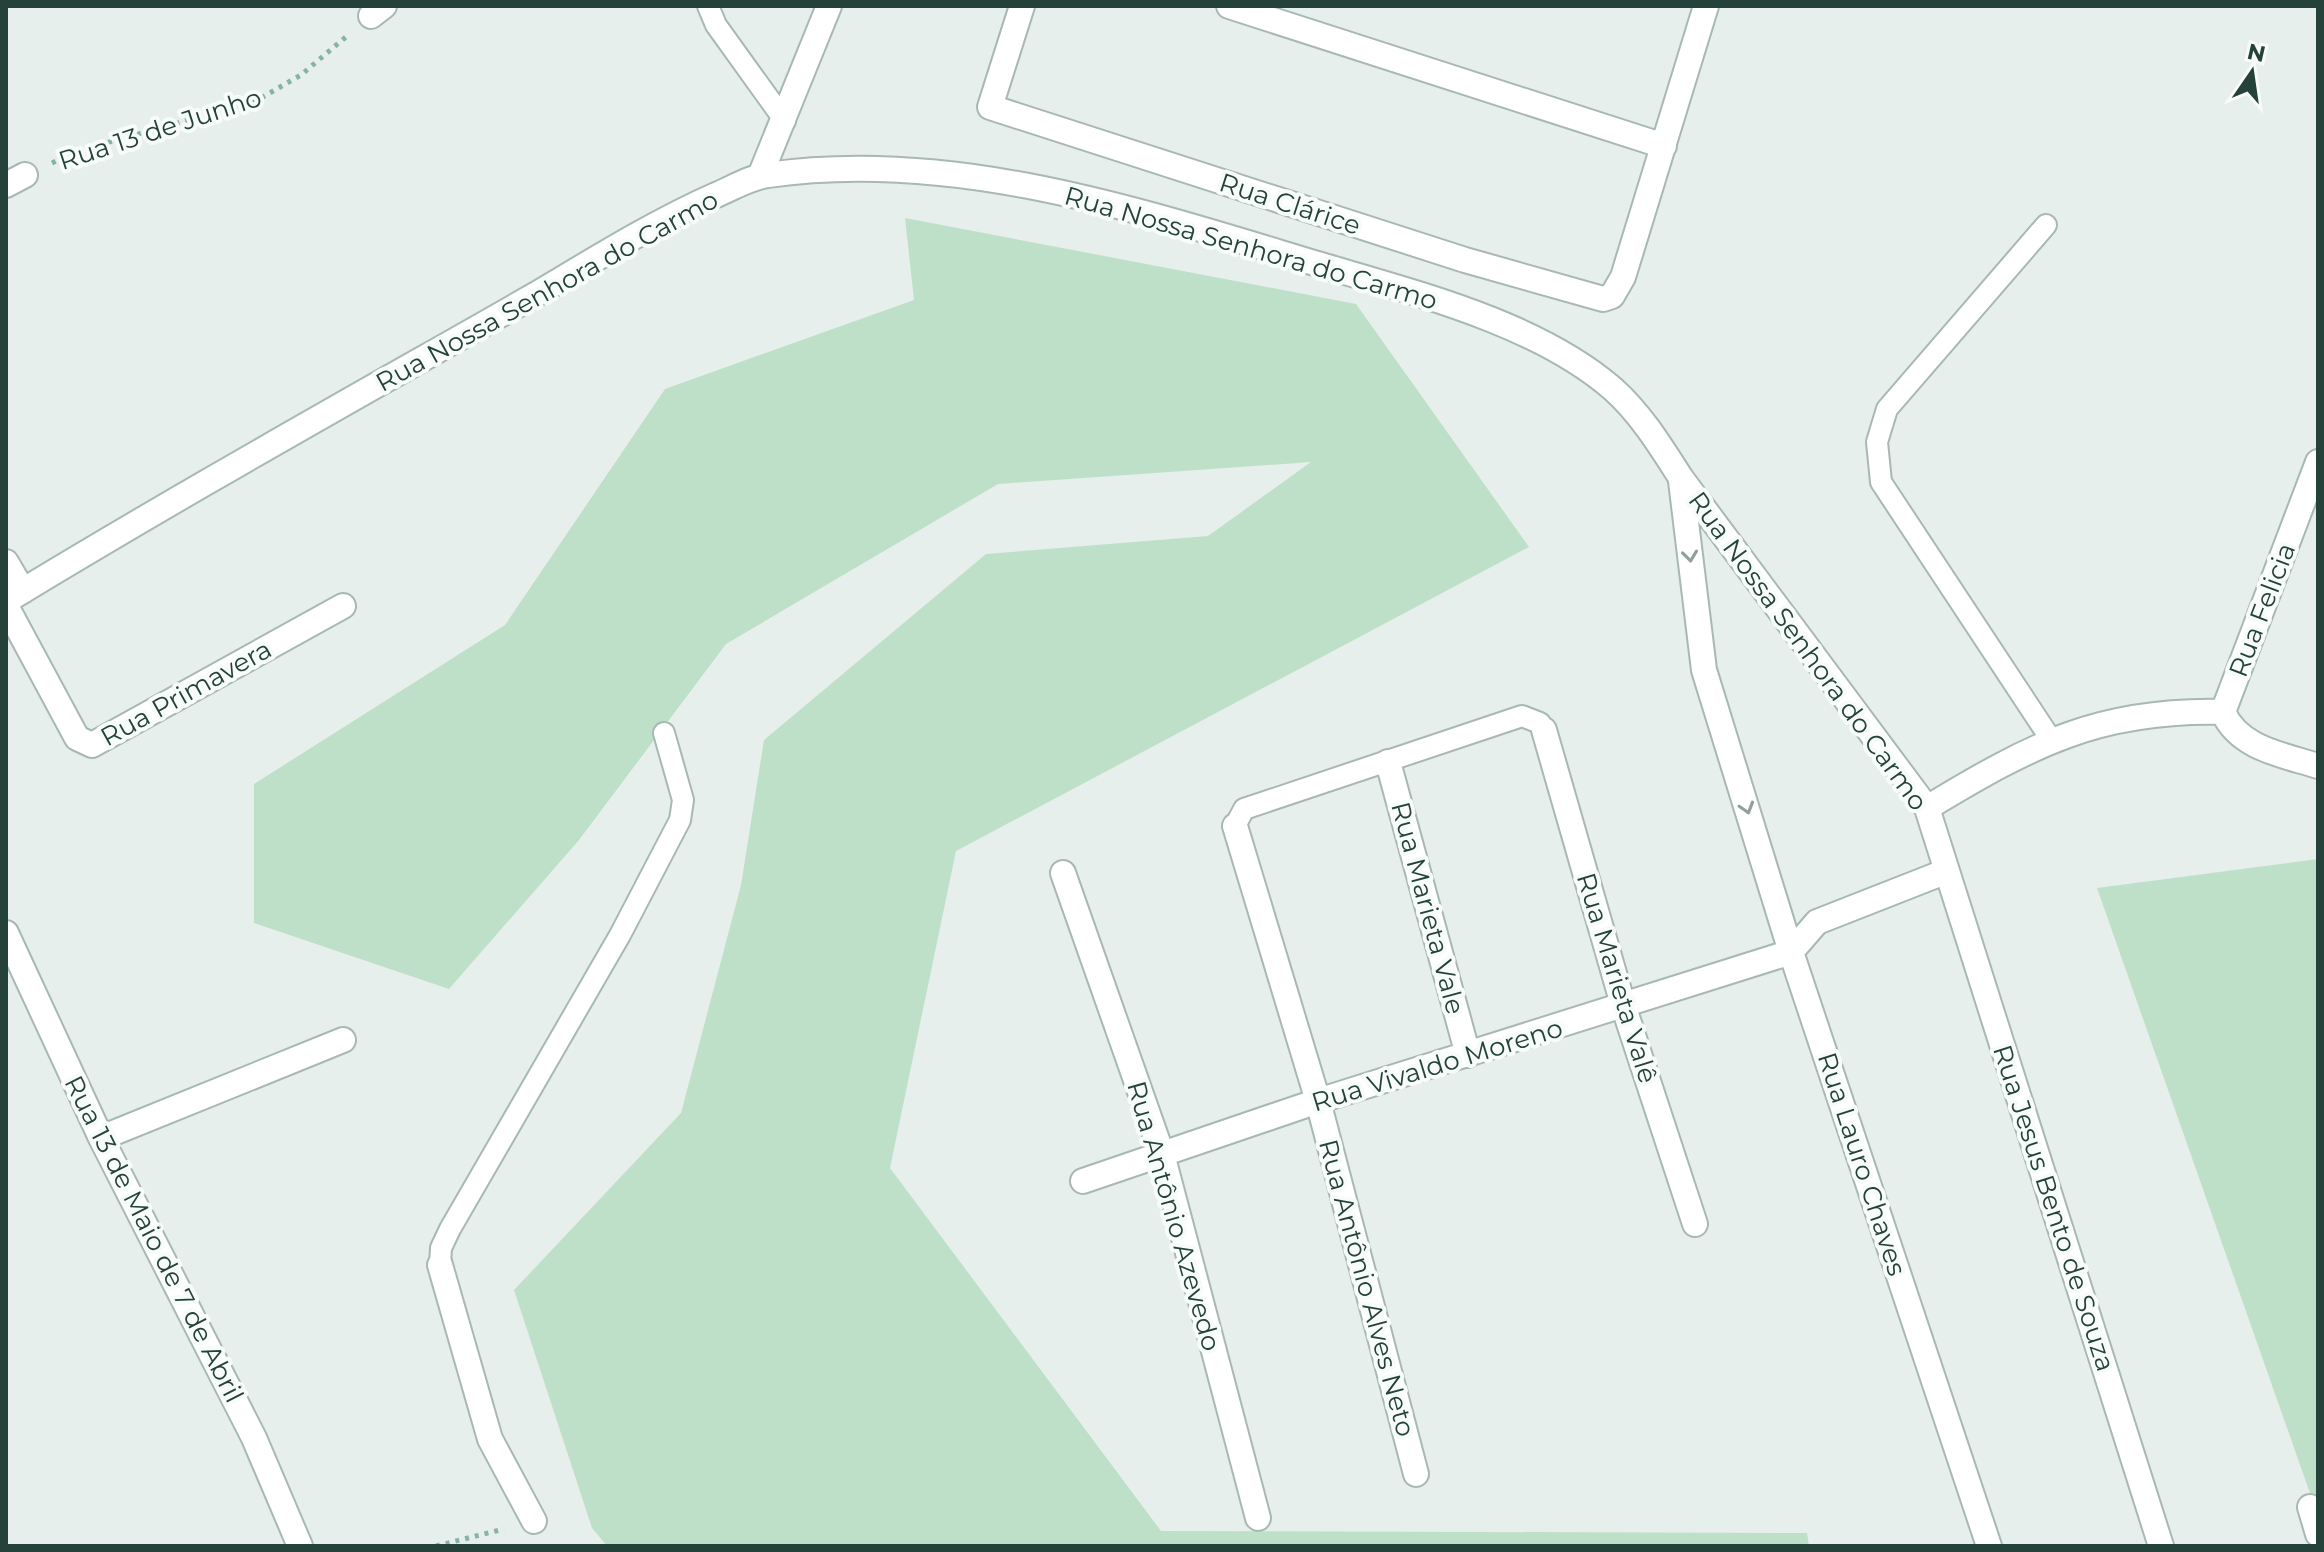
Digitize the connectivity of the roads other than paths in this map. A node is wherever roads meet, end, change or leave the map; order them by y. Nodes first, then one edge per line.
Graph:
1 (708, 6) edge
2 (829, 6) edge
3 (1022, 6) edge
4 (1229, 6) edge
5 (1706, 6) edge
6 (785, 121) junction
7 (1664, 146) junction
8 (760, 176) junction
9 (2046, 225) dead end
10 (2318, 462) edge
11 (1681, 478) junction
12 (6, 562) edge
13 (12, 599) edge
14 (343, 606) dead end
15 (2223, 712) junction
16 (1544, 730) joint
17 (664, 733) dead end
18 (2052, 741) junction
19 (1388, 762) junction
20 (2318, 766) edge
21 (1927, 808) junction
22 (1235, 826) joint
23 (1947, 871) junction
24 (1063, 873) dead end
25 (6, 933) edge
26 (1791, 952) junction
27 (1624, 1008) junction
28 (343, 1040) dead end
29 (1468, 1055) junction
30 (1318, 1101) junction
31 (101, 1138) junction
32 (1162, 1154) junction
33 (1083, 1181) dead end
34 (1695, 1224) dead end
35 (440, 1265) joint
36 (1416, 1474) dead end
37 (2310, 1507) dead end
38 (1258, 1518) dead end
39 (534, 1521) road end
40 (2318, 1534) edge
41 (300, 1546) edge
42 (1989, 1546) edge
43 (2161, 1546) edge

1 - 6 lane
2 - 6 street
3 - 7 street, Rua Clárice
4 - 7 street
5 - 7 street
6 - 8 street
8 - 11 street, Rua Nossa Senhora do Carmo
8 - 13 street, Rua Nossa Senhora do Carmo
9 - 18 lane
10 - 15 street, Rua Felicia
11 - 21 street, Rua Nossa Senhora do Carmo
11 -> 26 street, Rua Nossa Senhora do Carmo
12 - 13 street
13 - 14 street, Rua Primavera
15 - 18 street
15 - 20 street
16 - 19 lane
16 - 27 street, Rua Marieta Valê
17 - 35 lane
18 - 21 street
19 - 22 lane
19 - 29 street, Rua Marieta Vale
21 - 23 street, Rua Nossa Senhora do Carmo
22 - 30 street, Rua Antônio Alves Neto
23 - 26 street
23 - 43 street, Rua Jesus Bento de Souza
24 - 32 street, Rua Antônio Azevedo
25 - 31 street, Rua 13 de Maio de 7 de Abril
26 - 27 street, Rua Vivaldo Moreno
26 - 42 street, Rua Lauro Chaves
27 - 29 street, Rua Vivaldo Moreno
27 - 34 street, Rua Marieta Valê
28 - 31 street
29 - 30 street, Rua Vivaldo Moreno
30 - 32 street, Rua Vivaldo Moreno
30 - 36 street, Rua Antônio Alves Neto
31 - 41 street, Rua 13 de Maio de 7 de Abril
32 - 33 street, Rua Vivaldo Moreno
32 - 38 street, Rua Antônio Azevedo
35 - 39 street
37 - 40 street

